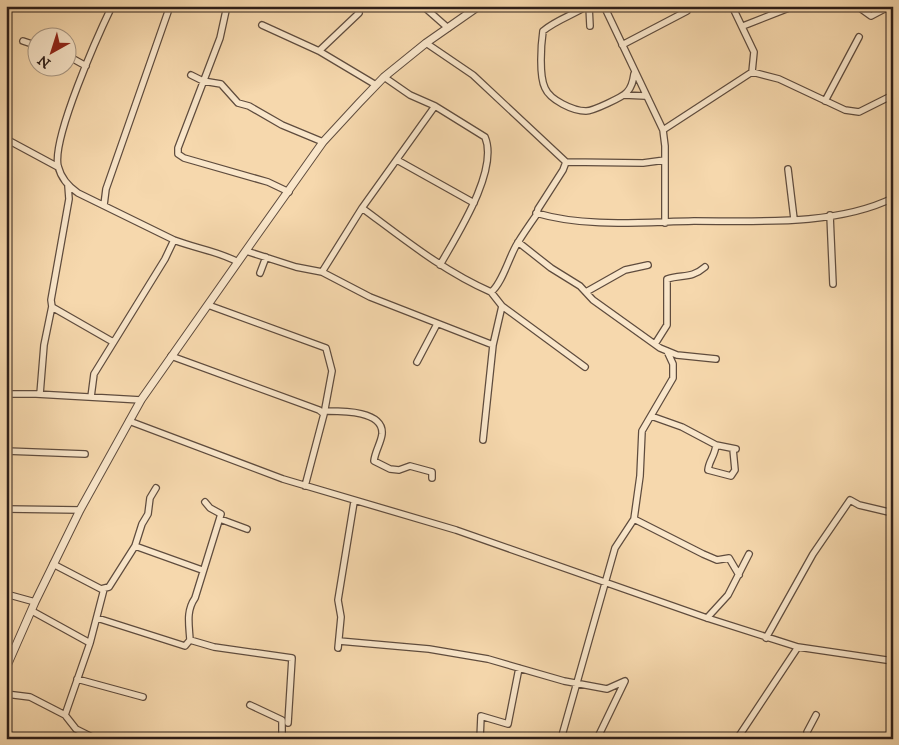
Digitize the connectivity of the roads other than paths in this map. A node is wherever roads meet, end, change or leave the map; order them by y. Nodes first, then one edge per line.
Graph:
1 (112, 6) edge
2 (170, 6) edge
3 (227, 6) edge
4 (354, 6) edge
5 (423, 6) edge
6 (479, 6) edge
7 (588, 6) edge
8 (604, 6) edge
9 (686, 6) edge
10 (732, 6) edge
11 (794, 6) edge
12 (856, 6) edge
13 (890, 6) edge
14 (262, 25) dead end
15 (590, 26) dead end
16 (743, 26) junction
17 (448, 28) junction
18 (859, 37) dead end
19 (23, 41) dead end
20 (28, 43) edge
21 (426, 43) junction
22 (622, 45) junction
23 (319, 50) junction
24 (78, 62) edge
25 (86, 66) junction
26 (634, 72) junction
27 (752, 72) junction
28 (190, 75) dead end
29 (384, 77) junction
30 (203, 81) junction
31 (376, 85) junction
32 (624, 95) junction
33 (893, 95) edge
34 (645, 96) junction
35 (825, 101) junction
36 (435, 106) junction
37 (663, 130) junction
38 (7, 137) edge
39 (323, 142) junction
40 (397, 160) junction
41 (665, 160) junction
42 (566, 162) junction
43 (58, 167) junction
44 (788, 169) dead end
45 (68, 186) junction
46 (288, 192) junction
47 (893, 198) edge
48 (474, 203) junction
49 (104, 206) junction
50 (362, 208) junction
51 (537, 213) junction
52 (830, 215) junction
53 (794, 219) junction
54 (665, 223) junction
55 (174, 240) junction
56 (518, 242) junction
57 (246, 251) junction
58 (266, 257) junction
59 (238, 262) junction
60 (440, 265) junction
61 (648, 265) dead end
62 (705, 267) dead end
63 (322, 272) junction
64 (260, 274) dead end
65 (833, 284) dead end
66 (491, 292) junction
67 (586, 292) junction
68 (208, 304) junction
69 (52, 306) junction
70 (502, 306) junction
71 (437, 324) junction
72 (113, 342) junction
73 (655, 344) junction
74 (492, 345) junction
75 (667, 351) junction
76 (171, 356) junction
77 (716, 359) dead end
78 (417, 362) dead end
79 (585, 367) dead end
80 (6, 394) edge
81 (40, 394) junction
82 (91, 397) junction
83 (140, 400) junction
84 (325, 412) junction
85 (651, 416) junction
86 (129, 421) junction
87 (483, 440) dead end
88 (716, 446) junction
89 (6, 451) edge
90 (85, 454) dead end
91 (432, 478) dead end
92 (305, 486) junction
93 (156, 488) dead end
94 (206, 502) dead end
95 (354, 502) junction
96 (6, 509) edge
97 (80, 510) junction
98 (893, 513) edge
99 (220, 518) junction
100 (634, 519) junction
101 (247, 529) dead end
102 (135, 546) junction
103 (749, 554) dead end
104 (53, 564) junction
105 (202, 570) junction
106 (738, 575) junction
107 (604, 582) junction
108 (104, 589) junction
109 (6, 594) edge
110 (35, 602) junction
111 (32, 611) junction
112 (96, 618) junction
113 (707, 618) junction
114 (766, 638) junction
115 (190, 640) junction
116 (338, 641) junction
117 (90, 642) junction
118 (798, 647) junction
119 (338, 648) dead end
120 (893, 662) edge
121 (6, 668) edge
122 (519, 668) junction
123 (77, 678) junction
124 (576, 682) junction
125 (6, 694) edge
126 (143, 697) dead end
127 (250, 705) dead end
128 (65, 715) junction
129 (816, 715) dead end
130 (288, 723) dead end
131 (96, 739) edge
132 (282, 739) edge
133 (480, 739) edge
134 (560, 739) edge
135 (597, 739) edge
136 (737, 739) edge
137 (808, 739) edge

1 - 25 street
2 - 49 street
3 - 30 street
4 - 23 street
5 - 17 street
6 - 17 street
7 - 15 street
7 - 32 street
8 - 22 street
9 - 22 street
10 - 16 street
11 - 16 street
12 - 13 street
14 - 23 street
16 - 27 street
17 - 21 street
18 - 35 street
19 - 20 street
21 - 29 street
21 - 42 street
22 - 26 street
23 - 31 street
24 - 25 street
25 - 43 street
26 - 32 street
26 - 34 street
27 - 35 street
27 - 37 street
28 - 30 street
29 - 31 street
29 - 36 street
30 - 39 street
30 - 46 street
31 - 39 street
32 - 34 street
33 - 35 street
34 - 37 street
36 - 40 street
36 - 48 street
37 - 41 street
38 - 43 street
39 - 46 street
40 - 48 street
40 - 50 street
41 - 42 street
41 - 54 street
42 - 51 street
43 - 45 street
44 - 53 street
45 - 49 street
45 - 69 street
46 - 57 street
47 - 52 street
48 - 60 street
49 - 55 street
50 - 60 street
50 - 63 street
51 - 54 street
51 - 56 street
52 - 53 street
52 - 65 street
53 - 54 street
55 - 59 street
55 - 72 street
56 - 66 street
56 - 67 street
57 - 58 street
57 - 59 street
58 - 63 street
58 - 64 street
59 - 68 street
60 - 66 street
61 - 67 street
62 - 73 street
63 - 71 street
66 - 70 street
67 - 73 street
68 - 76 street
68 - 84 street
69 - 72 street
69 - 81 street
70 - 74 street
70 - 79 street
71 - 74 street
71 - 78 street
72 - 82 street
73 - 75 street
74 - 87 street
75 - 77 street
75 - 85 street
76 - 83 street
76 - 84 street
80 - 81 street
81 - 82 street
82 - 83 street
83 - 86 street
84 - 91 street
84 - 92 street
85 - 88 street
85 - 100 street
86 - 92 street
86 - 97 street
88 - 88 street
89 - 90 street
92 - 95 street
93 - 102 street
94 - 99 street
95 - 107 street
95 - 116 street
96 - 97 street
97 - 104 street
98 - 114 street
99 - 101 street
99 - 105 street
100 - 106 street
100 - 107 street
102 - 105 street
102 - 108 street
103 - 106 street
104 - 108 street
104 - 110 street
105 - 115 street
106 - 113 street
107 - 113 street
107 - 124 street
108 - 112 street
109 - 110 street
110 - 111 street
111 - 117 street
111 - 121 street
112 - 115 street
112 - 117 street
113 - 114 street
114 - 118 street
115 - 130 street
116 - 119 street
116 - 122 street
117 - 123 street
118 - 120 street
118 - 136 street
122 - 124 street
122 - 133 street
123 - 126 street
123 - 128 street
124 - 134 street
124 - 135 street
125 - 128 street
127 - 132 street
128 - 131 street
129 - 137 street

